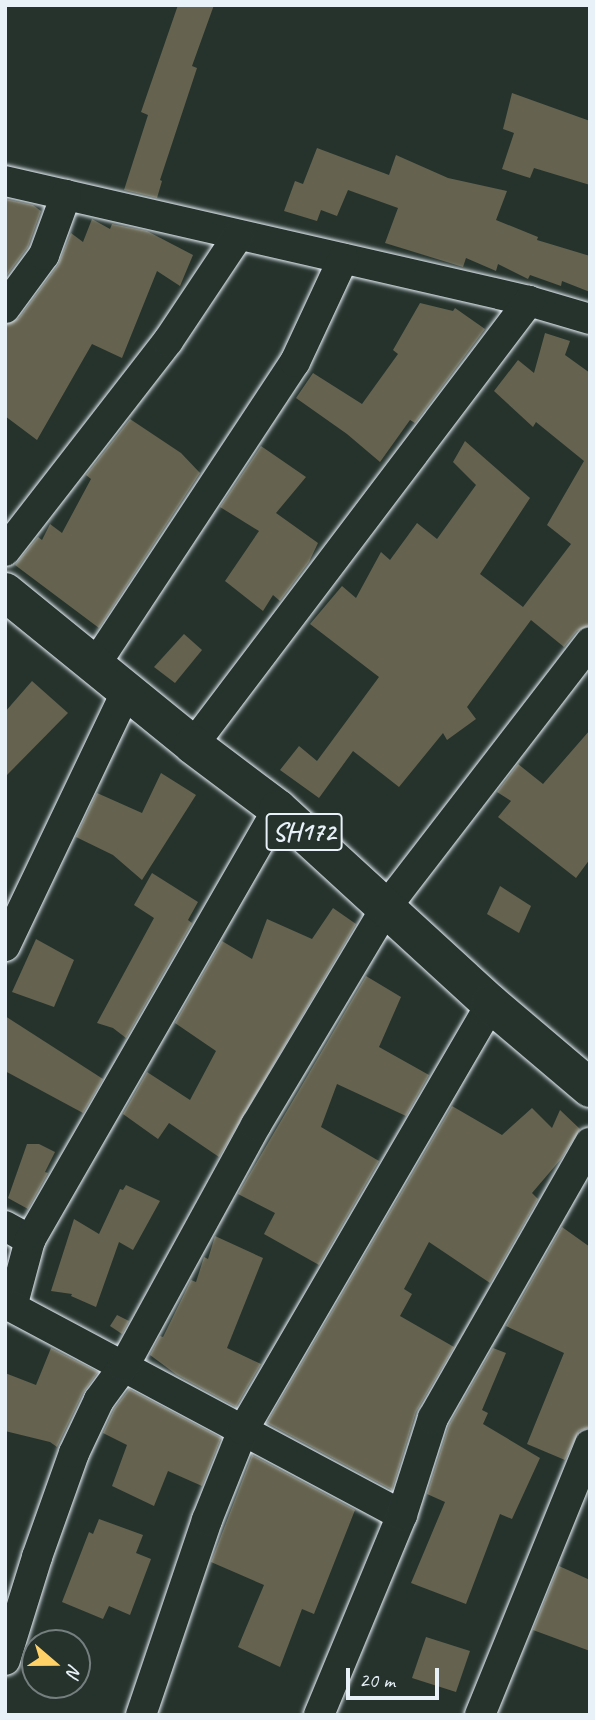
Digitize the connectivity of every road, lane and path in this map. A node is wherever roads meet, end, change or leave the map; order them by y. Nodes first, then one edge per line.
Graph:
1 (5, 181) edge
2 (66, 195) junction
3 (237, 236) junction
4 (343, 259) junction
5 (529, 301) junction
6 (5, 308) edge
7 (590, 319) edge
8 (5, 551) edge
9 (5, 592) edge
10 (590, 642) edge
11 (95, 665) junction
12 (127, 690) junction
13 (193, 745) junction
14 (278, 809) junction
15 (387, 906) junction
16 (5, 946) edge
17 (491, 1004) junction
18 (590, 1088) edge
19 (590, 1143) edge
20 (18, 1233) edge
21 (9, 1316) edge
22 (124, 1366) junction
23 (243, 1430) junction
24 (590, 1444) edge
25 (402, 1515) junction
26 (5, 1660) edge
27 (141, 1715) edge
28 (319, 1715) edge
29 (480, 1715) edge

1 - 2 street
2 - 3 street
2 - 6 street
3 - 4 street
3 - 8 street
4 - 5 street
4 - 11 street
5 - 7 street
5 - 13 street
9 - 11 main road, SH172
10 - 15 street
11 - 12 main road, SH172
12 - 13 main road, SH172
12 - 16 street
13 - 14 main road, SH172
14 - 15 main road, SH172
14 - 20 street
15 - 17 main road, SH172
15 - 22 street
17 - 18 main road, SH172
17 - 23 street
19 - 25 street
20 - 21 street
21 - 22 street
22 - 23 street
22 - 26 street
23 - 25 street
23 - 27 street
24 - 29 street
25 - 28 street

